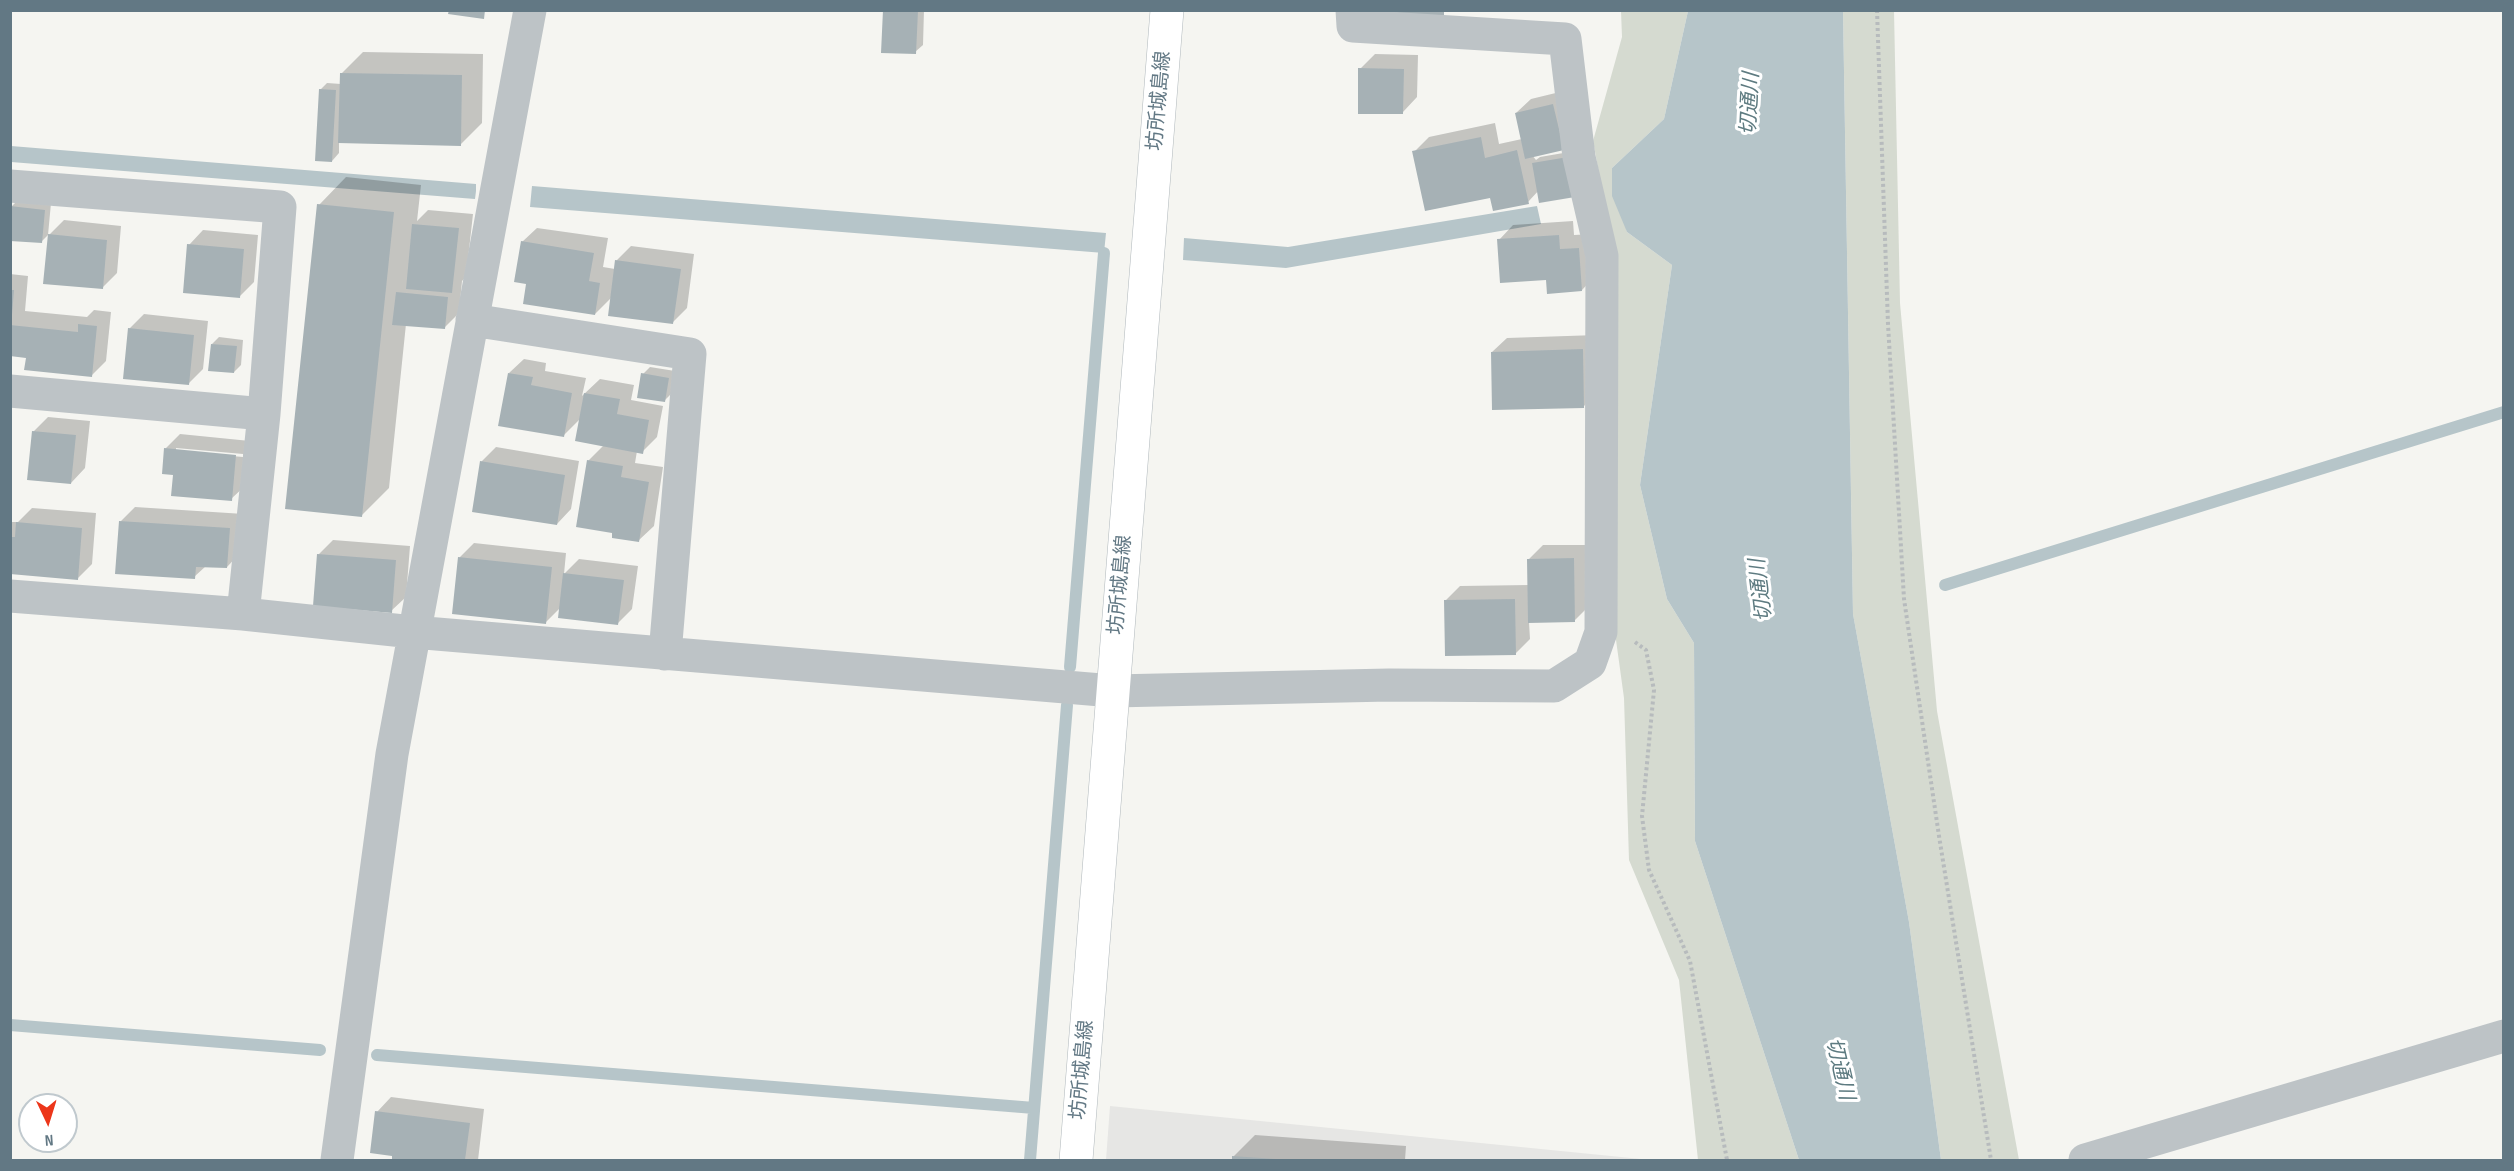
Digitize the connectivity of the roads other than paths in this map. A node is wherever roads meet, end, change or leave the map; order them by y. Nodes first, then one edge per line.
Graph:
1 (530, 10) edge
2 (1167, 10) edge
3 (1352, 10) edge
4 (10, 186) edge
5 (472, 320) junction
6 (10, 391) edge
7 (264, 414) junction
8 (10, 596) edge
9 (243, 614) junction
10 (413, 632) junction
11 (665, 654) junction
12 (1113, 691) junction
13 (2504, 1036) edge
14 (337, 1161) edge
15 (1076, 1161) edge
16 (2085, 1161) edge

1 - 5 street
2 - 12 main road, 坊所城島線
3 - 12 street
4 - 7 street
5 - 10 street
5 - 11 street
6 - 7 street
7 - 9 street
8 - 9 street
9 - 10 street
10 - 11 street
10 - 14 street
11 - 12 street
12 - 15 main road, 坊所城島線
13 - 16 street

